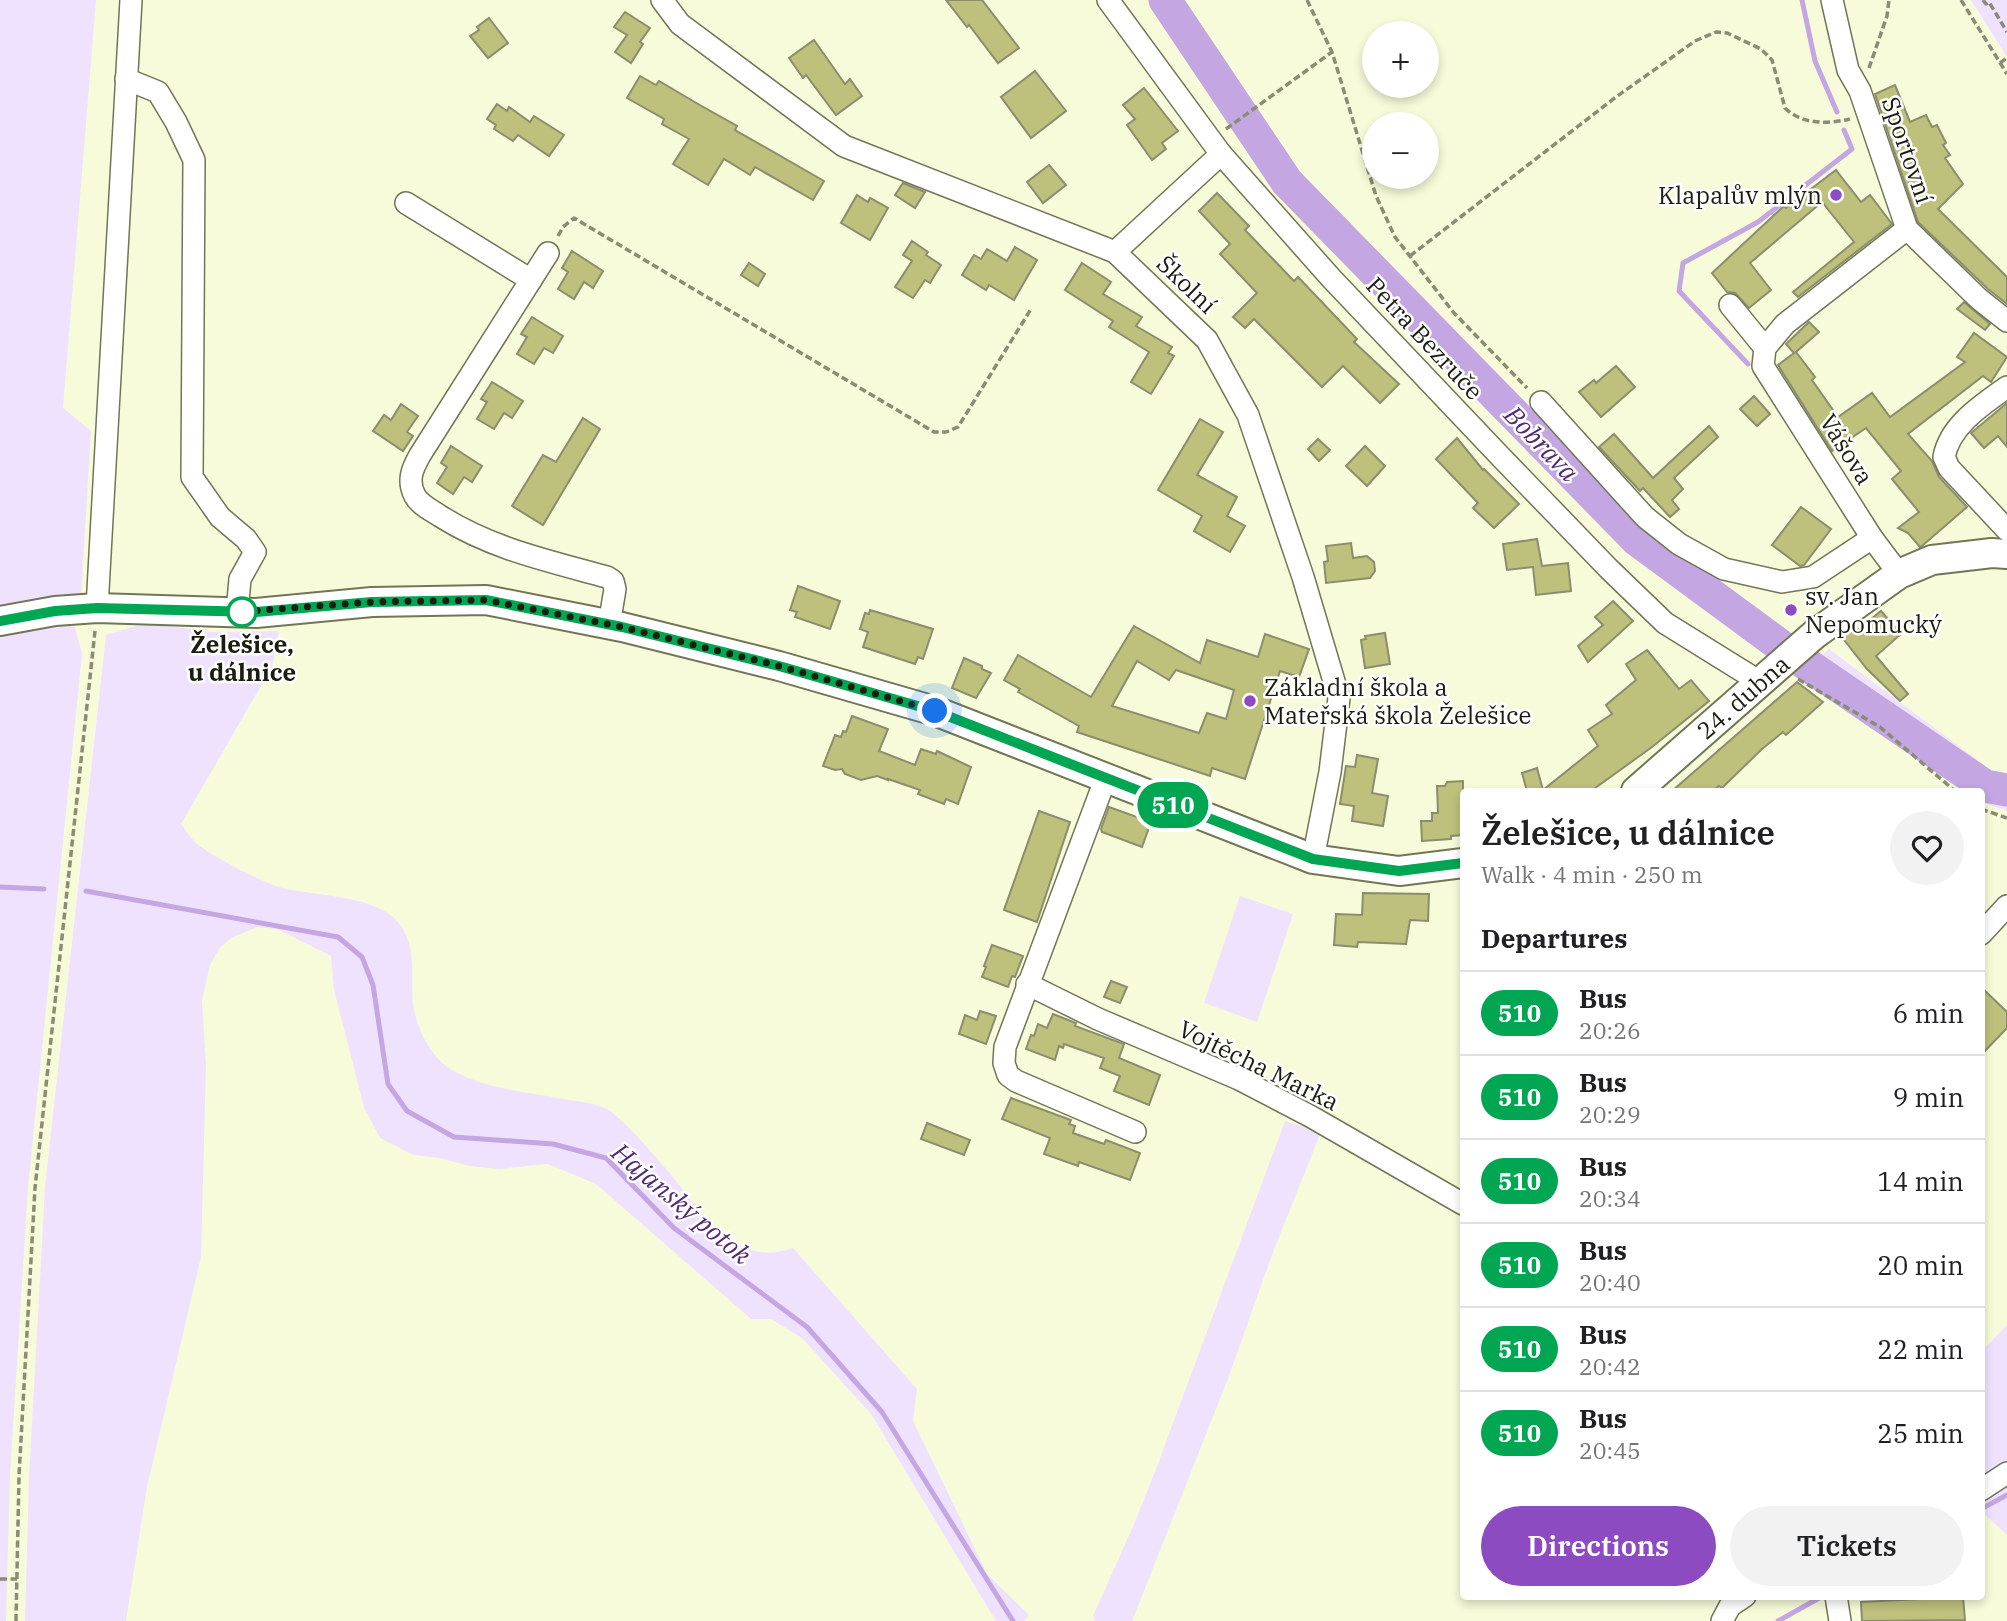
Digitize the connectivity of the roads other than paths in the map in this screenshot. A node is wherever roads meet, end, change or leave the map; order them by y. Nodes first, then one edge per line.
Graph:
1 (131, 0) edge
2 (662, 0) edge
3 (1108, 0) edge
4 (1832, 0) edge
5 (126, 79) junction
6 (1221, 154) junction
7 (406, 203) dead end
8 (1907, 229) junction
9 (1115, 251) junction
10 (548, 253) road end
11 (531, 280) junction
12 (1730, 305) dead end
13 (2007, 321) edge
14 (1765, 348) junction
15 (2007, 387) edge
16 (1541, 402) road end
17 (2007, 530) edge
18 (1872, 538) junction
19 (2007, 554) edge
20 (1899, 574) junction
21 (97, 608) junction
22 (246, 612) junction
23 (0, 621) edge
24 (610, 625) junction
25 (1772, 671) junction
26 (1105, 779) junction
27 (1648, 788) edge
28 (1313, 859) junction
29 (1460, 863) edge
30 (2007, 906) edge
31 (1985, 930) edge
32 (1027, 984) junction
33 (1135, 1132) dead end
34 (1460, 1201) edge
35 (2007, 1473) edge
36 (1985, 1487) edge
37 (1739, 1600) edge
38 (1837, 1600) edge
39 (1722, 1621) edge
40 (1840, 1621) edge

1 - 5 street
2 - 9 street, Školní
3 - 6 street, Petra Bezruče
4 - 8 street, Sportovní
5 - 21 street
5 - 22 street
6 - 9 street
6 - 25 street, Petra Bezruče
7 - 11 street
8 - 13 street, Sportovní
8 - 14 street
9 - 28 street, Školní
10 - 11 street
11 - 24 street
12 - 14 street, Vášova
14 - 18 street, Vášova
15 - 17 street
16 - 18 street
18 - 20 street, Vášova
19 - 20 main road, 24. dubna
20 - 25 main road, 24. dubna
21 - 22 main road
21 - 23 main road
22 - 24 main road
24 - 26 main road
25 - 27 main road, 24. dubna
26 - 28 main road
26 - 32 street
28 - 29 main road
30 - 31 street
32 - 33 street
32 - 34 street, Vojtěcha Marka
35 - 36 street
37 - 39 street
38 - 40 street

